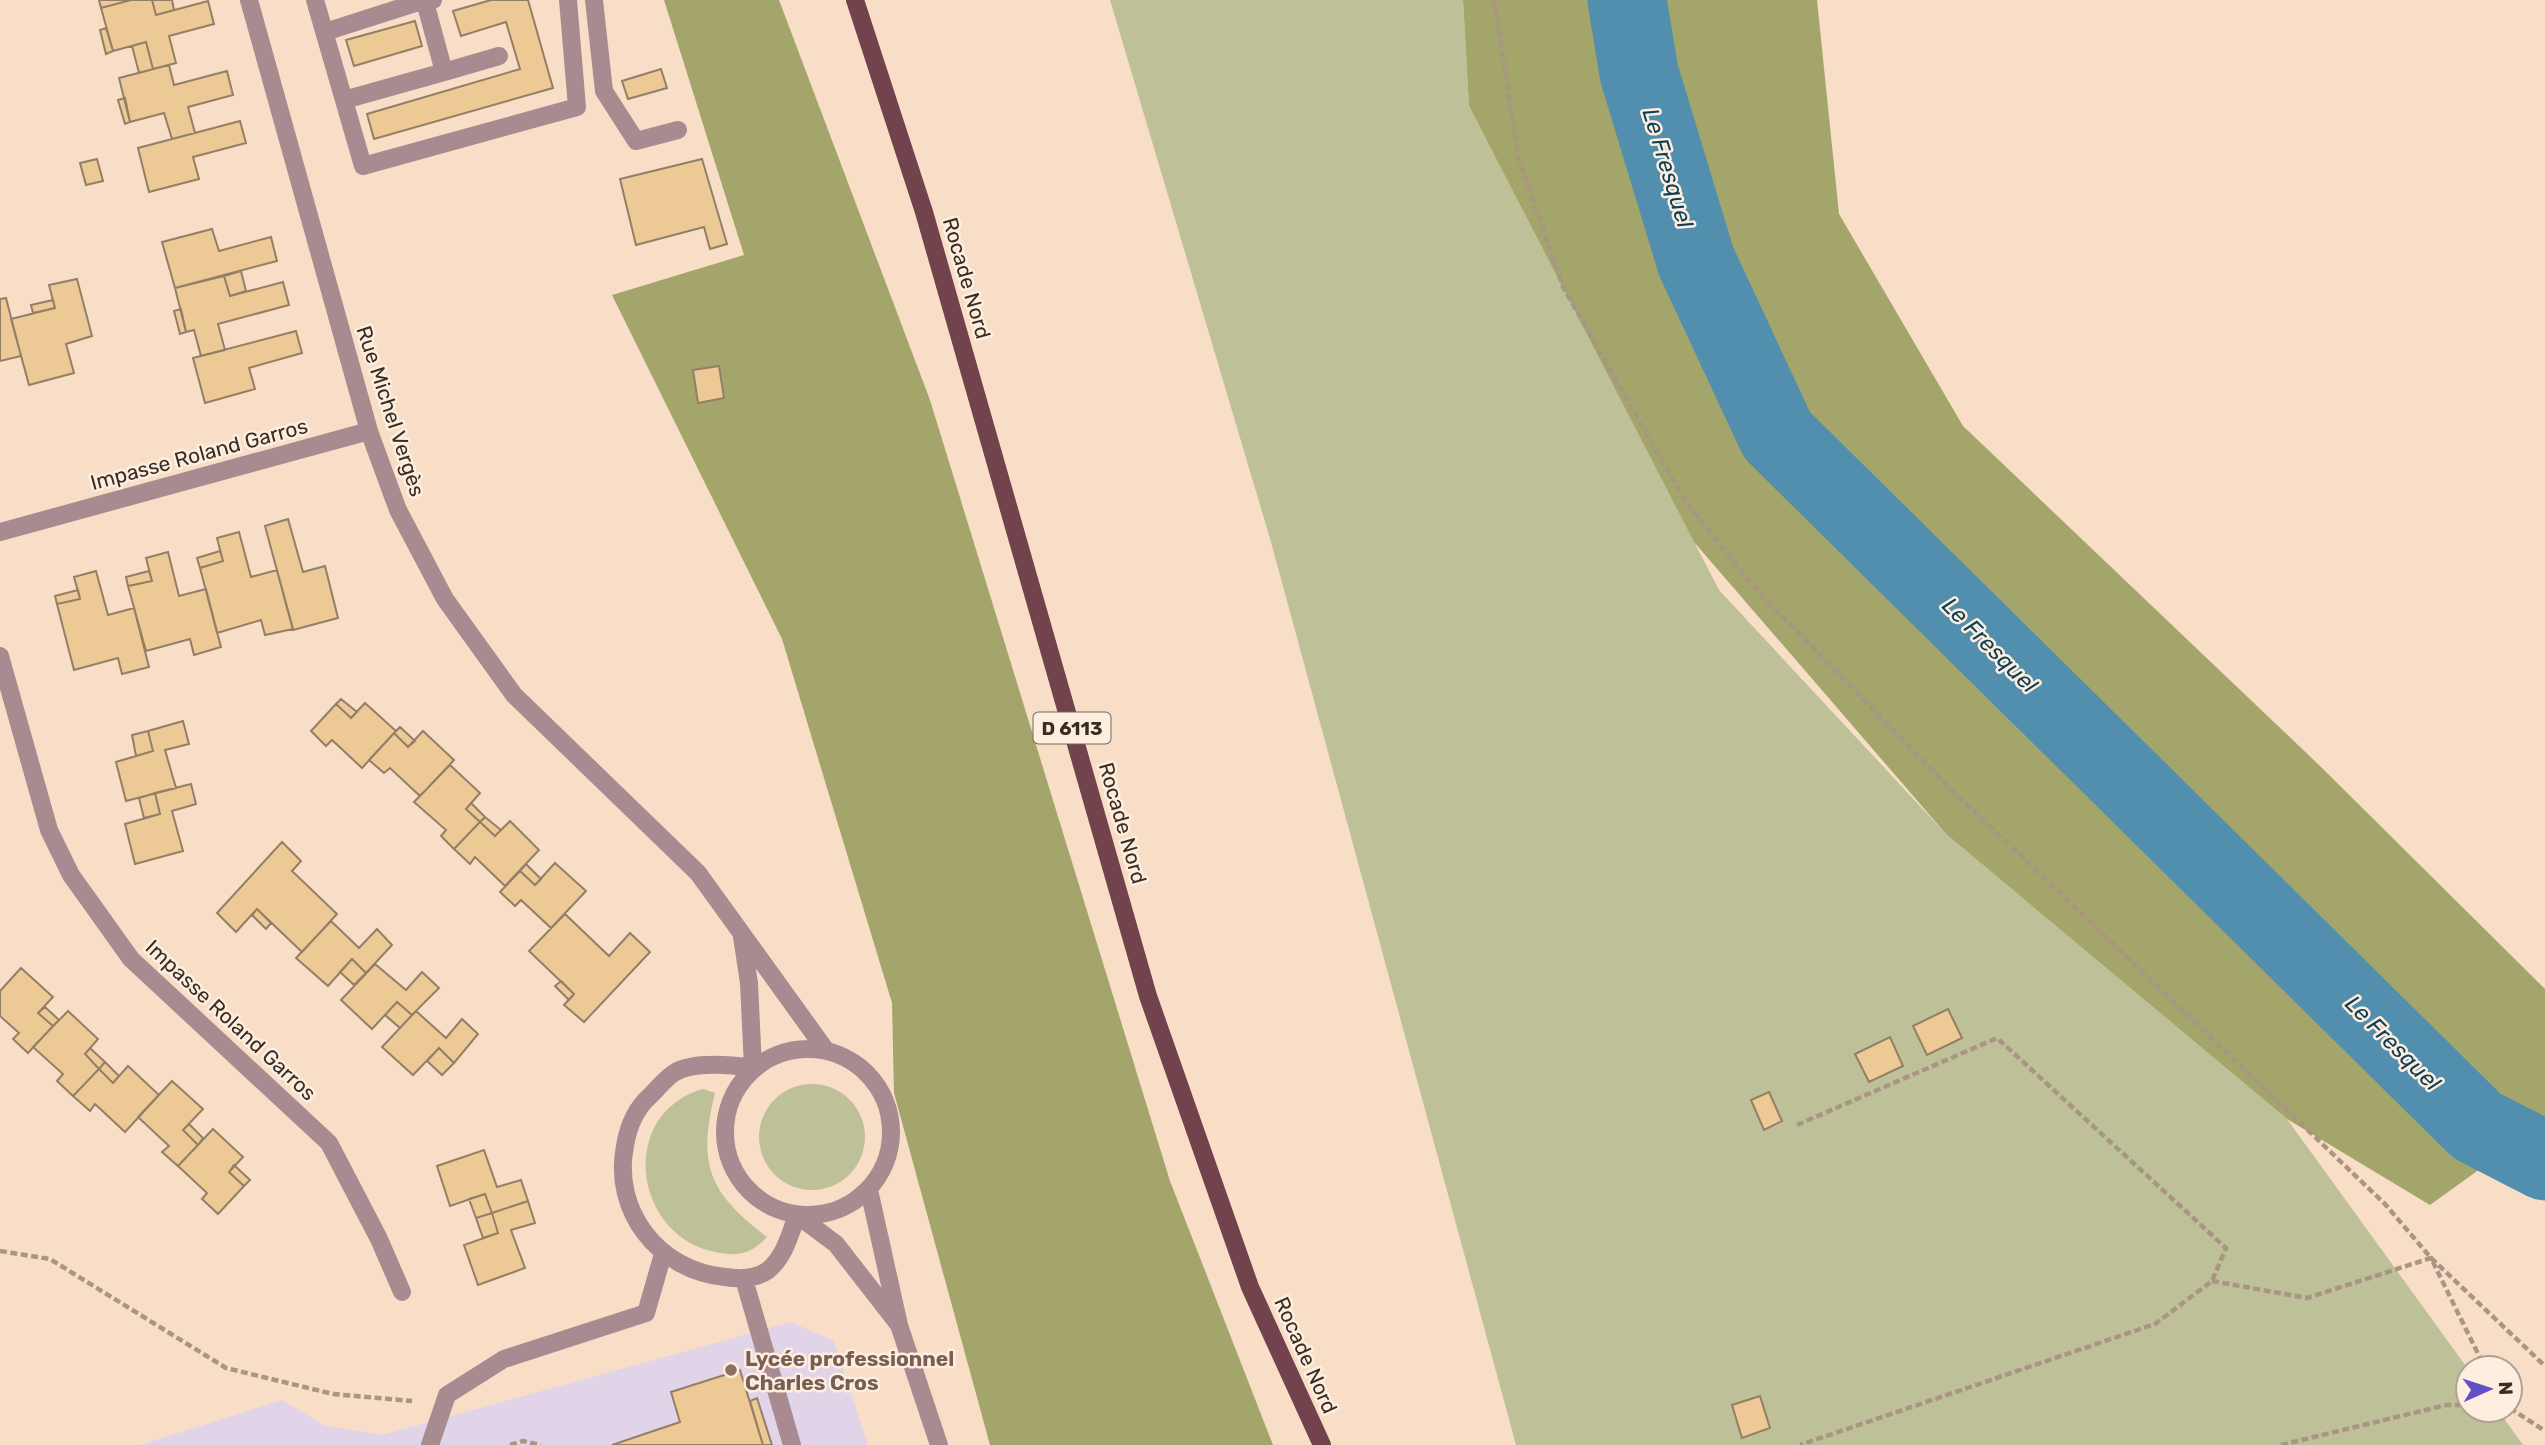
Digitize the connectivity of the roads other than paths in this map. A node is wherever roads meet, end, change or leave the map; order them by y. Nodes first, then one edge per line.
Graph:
1 (249, 0) edge
2 (316, 0) edge
3 (568, 0) edge
4 (594, 0) edge
5 (855, 0) edge
6 (427, 1) edge
7 (325, 32) junction
8 (499, 56) dead end
9 (444, 72) junction
10 (344, 100) junction
11 (678, 130) dead end
12 (369, 431) junction
13 (0, 532) edge
14 (0, 656) edge
15 (741, 933) junction
16 (825, 1049) junction
17 (753, 1068) junction
18 (869, 1190) junction
19 (797, 1215) junction
20 (663, 1254) junction
21 (744, 1279) junction
22 (402, 1292) dead end
23 (899, 1325) junction
24 (430, 1445) edge
25 (792, 1445) edge
26 (939, 1445) edge
27 (1322, 1445) edge

1 - 12 street, Rue Michel Vergès
2 - 7 street
3 - 10 street
4 - 11 street
5 - 27 main road, Rocade Nord / D 6113
6 - 7 street
6 - 9 street
7 - 10 street
8 - 9 street
9 - 10 street
12 - 13 street, Impasse Roland Garros
12 - 15 street, Rue Michel Vergès
14 - 22 street, Impasse Roland Garros
15 - 16 street, Rue Michel Vergès
15 - 17 street, Rue Michel Vergès
16 - 17 street
16 - 18 street
17 - 19 street
17 - 20 street
18 - 19 street
18 - 23 street
19 - 21 street
19 - 23 street
20 - 21 street
20 - 24 street
21 - 25 street
23 - 26 street

